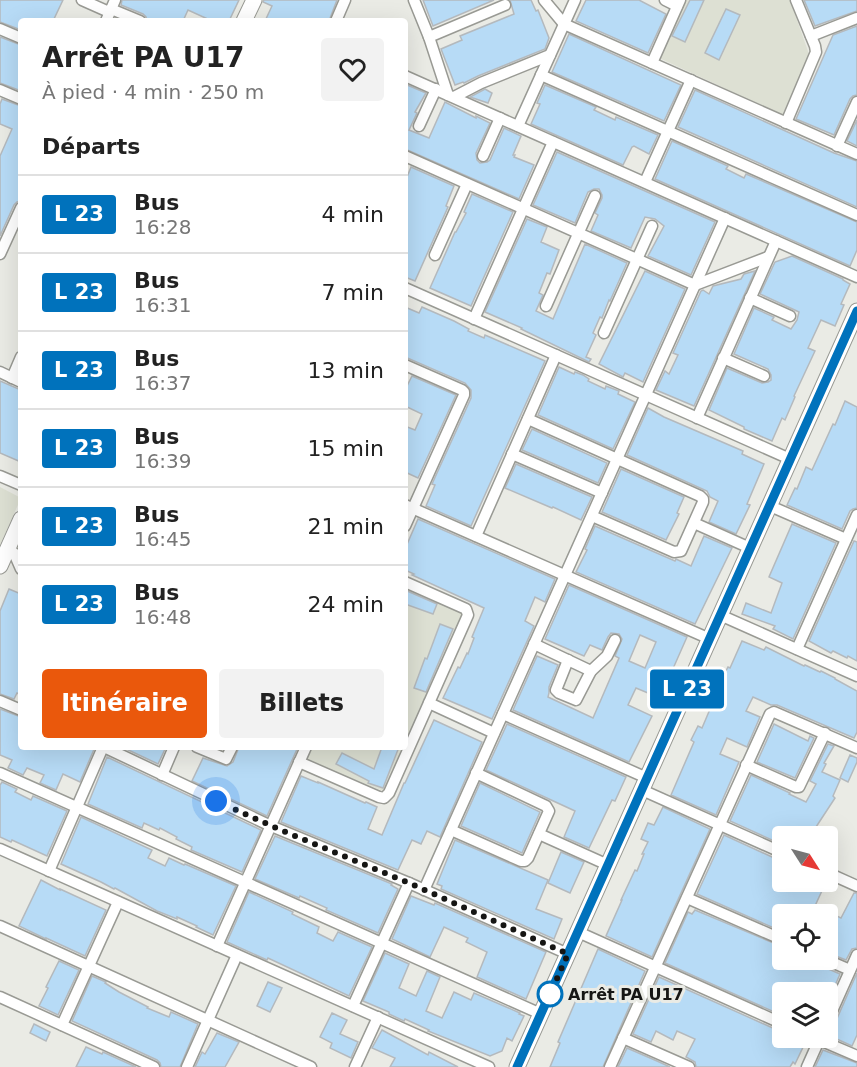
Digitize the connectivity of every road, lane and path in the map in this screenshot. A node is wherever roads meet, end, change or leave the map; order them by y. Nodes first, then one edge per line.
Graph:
1 (82, 0) edge
2 (254, 0) edge
3 (345, 0) edge
4 (414, 0) edge
5 (544, 0) edge
6 (575, 0) edge
7 (665, 0) edge
8 (796, 0) edge
9 (679, 3) edge
10 (505, 5) dead end
11 (110, 10) edge
12 (132, 18) edge
13 (245, 18) edge
14 (337, 18) edge
15 (857, 18) edge
16 (564, 24) junction
17 (0, 29) edge
18 (811, 36) junction
19 (18, 37) edge
20 (429, 37) junction
21 (550, 55) junction
22 (652, 63) junction
23 (542, 75) junction
24 (408, 77) edge
25 (691, 80) junction
26 (435, 89) junction
27 (0, 90) edge
28 (451, 96) junction
29 (18, 98) edge
30 (857, 102) edge
31 (500, 118) junction
32 (786, 123) junction
33 (419, 126) dead end
34 (518, 126) junction
35 (668, 131) junction
36 (553, 142) junction
37 (837, 146) junction
38 (857, 154) edge
39 (483, 156) dead end
40 (408, 158) edge
41 (645, 182) junction
42 (467, 184) junction
43 (595, 196) dead end
44 (523, 209) junction
45 (857, 215) edge
46 (725, 218) junction
47 (652, 226) dead end
48 (17, 228) edge
49 (578, 234) junction
50 (776, 241) junction
51 (0, 254) edge
52 (435, 255) dead end
53 (768, 258) junction
54 (637, 260) junction
55 (857, 277) edge
56 (695, 285) junction
57 (408, 289) edge
58 (750, 298) junction
59 (546, 306) dead end
60 (856, 315) edge
61 (790, 316) dead end
62 (474, 319) junction
63 (604, 333) dead end
64 (556, 356) junction
65 (723, 358) junction
66 (408, 366) edge
67 (0, 372) edge
68 (764, 376) dead end
69 (16, 380) edge
70 (646, 395) junction
71 (696, 418) junction
72 (528, 419) junction
73 (512, 454) junction
74 (617, 459) junction
75 (790, 459) junction
76 (0, 476) edge
77 (18, 484) edge
78 (602, 493) junction
79 (770, 506) junction
80 (409, 507) edge
81 (857, 515) edge
82 (592, 516) junction
83 (694, 523) junction
84 (18, 534) edge
85 (476, 536) junction
86 (846, 540) junction
87 (750, 548) junction
88 (14, 553) edge
89 (0, 566) edge
90 (565, 575) junction
91 (408, 583) edge
92 (720, 615) junction
93 (710, 639) junction
94 (615, 640) dead end
95 (534, 645) junction
96 (797, 649) junction
97 (568, 660) junction
98 (591, 671) junction
99 (857, 676) edge
100 (0, 701) edge
101 (429, 703) junction
102 (18, 709) edge
103 (503, 714) junction
104 (494, 733) junction
105 (825, 733) junction
106 (857, 748) edge
107 (103, 750) edge
108 (110, 750) edge
109 (173, 750) edge
110 (204, 750) edge
111 (230, 750) edge
112 (305, 750) edge
113 (299, 762) junction
114 (746, 765) junction
115 (0, 773) edge
116 (476, 773) junction
117 (162, 775) junction
118 (644, 784) junction
119 (77, 807) junction
120 (720, 824) junction
121 (271, 826) junction
122 (451, 831) junction
123 (539, 834) junction
124 (772, 848) edge
125 (0, 849) edge
126 (608, 865) junction
127 (49, 871) junction
128 (838, 877) edge
129 (245, 882) junction
130 (409, 883) junction
131 (857, 885) edge
132 (424, 890) junction
133 (687, 898) junction
134 (118, 902) junction
135 (0, 926) edge
136 (578, 932) junction
137 (772, 935) edge
138 (382, 943) junction
139 (217, 946) junction
140 (568, 954) junction
141 (237, 955) junction
142 (857, 955) edge
143 (838, 965) edge
144 (89, 966) junction
145 (656, 967) junction
146 (850, 970) junction
147 (0, 997) edge
148 (838, 997) edge
149 (353, 1006) junction
150 (541, 1014) junction
151 (378, 1017) junction
152 (772, 1019) edge
153 (208, 1020) junction
154 (62, 1025) junction
155 (624, 1038) junction
156 (814, 1048) edge
157 (838, 1048) edge
158 (857, 1056) edge
159 (154, 1067) edge
160 (187, 1067) edge
161 (311, 1067) edge
162 (355, 1067) edge
163 (489, 1067) edge
164 (517, 1067) edge
165 (610, 1067) edge
166 (689, 1067) edge
167 (807, 1067) edge

1 - 11 street
2 - 13 street
3 - 14 street
4 - 20 street
5 - 16 street
6 - 16 street
7 - 9 street
8 - 18 street
9 - 22 street
10 - 20 street
11 - 12 street
15 - 18 street
16 - 21 street
16 - 22 street
17 - 19 street
18 - 32 street
20 - 28 street
21 - 23 street
21 - 28 street
22 - 25 street
23 - 34 street
23 - 35 street
24 - 26 street
25 - 32 street
25 - 35 street
26 - 28 street
26 - 33 street
27 - 29 street
28 - 31 street
30 - 37 street
31 - 34 street
31 - 39 street
32 - 37 street
34 - 36 street
35 - 41 street
35 - 45 street
36 - 41 street
36 - 44 street
37 - 38 street
40 - 42 street
41 - 46 street
42 - 44 street
42 - 52 street
43 - 49 street
44 - 49 street
44 - 62 street
46 - 50 street
46 - 56 street
47 - 54 street
48 - 51 street
49 - 54 street
49 - 59 street
50 - 53 street
50 - 55 street
53 - 56 street
53 - 58 street
54 - 56 street
54 - 63 street
56 - 70 street
57 - 62 street
58 - 61 street
58 - 65 street
60 - 75 street
62 - 64 street
64 - 70 street
64 - 72 street
65 - 68 street
65 - 71 street
66 - 80 street
67 - 69 street
70 - 71 street
70 - 74 street
71 - 75 street
72 - 73 street
72 - 74 street
73 - 78 street
73 - 85 street
74 - 78 street
74 - 83 street
75 - 79 street
76 - 77 street
78 - 82 street
79 - 86 street
79 - 87 street
80 - 85 street
81 - 86 street
82 - 83 street
82 - 90 street
83 - 87 street
84 - 88 street
85 - 90 street
86 - 96 street
87 - 92 street
88 - 89 street
90 - 93 street
90 - 95 street
91 - 101 street
92 - 93 street
92 - 96 street
93 - 118 street
94 - 98 street
95 - 97 street
95 - 103 street
96 - 99 street
97 - 98 street
97 - 98 street
100 - 102 street
101 - 104 street
101 - 113 street
103 - 104 street
103 - 118 street
104 - 116 street
105 - 106 street
105 - 114 street
105 - 114 street
107 - 119 street
108 - 117 street
109 - 117 street
110 - 111 street
112 - 113 street
113 - 121 street
114 - 120 street
115 - 119 street
116 - 122 street
116 - 123 street
117 - 121 street
118 - 120 street
118 - 126 street
119 - 127 street
119 - 129 street
120 - 124 street
120 - 133 street
121 - 129 street
121 - 130 street
122 - 123 street
122 - 132 street
123 - 126 street
125 - 127 street
126 - 136 street
127 - 134 street
128 - 131 street
129 - 138 street
129 - 139 street
130 - 132 street
130 - 138 street
132 - 140 street
133 - 137 street
133 - 145 street
134 - 139 street
134 - 144 street
135 - 144 street
136 - 140 street
136 - 145 street
138 - 149 street
138 - 150 street
139 - 141 street
140 - 150 street
141 - 149 street
141 - 153 street
142 - 146 street
143 - 146 street
144 - 153 street
144 - 154 street
145 - 152 street
145 - 155 street
146 - 148 street
147 - 154 street
149 - 151 street
150 - 164 street
151 - 162 street
151 - 163 street
153 - 160 street
153 - 161 street
154 - 159 street
155 - 165 street
155 - 166 street
156 - 167 street
157 - 158 street

